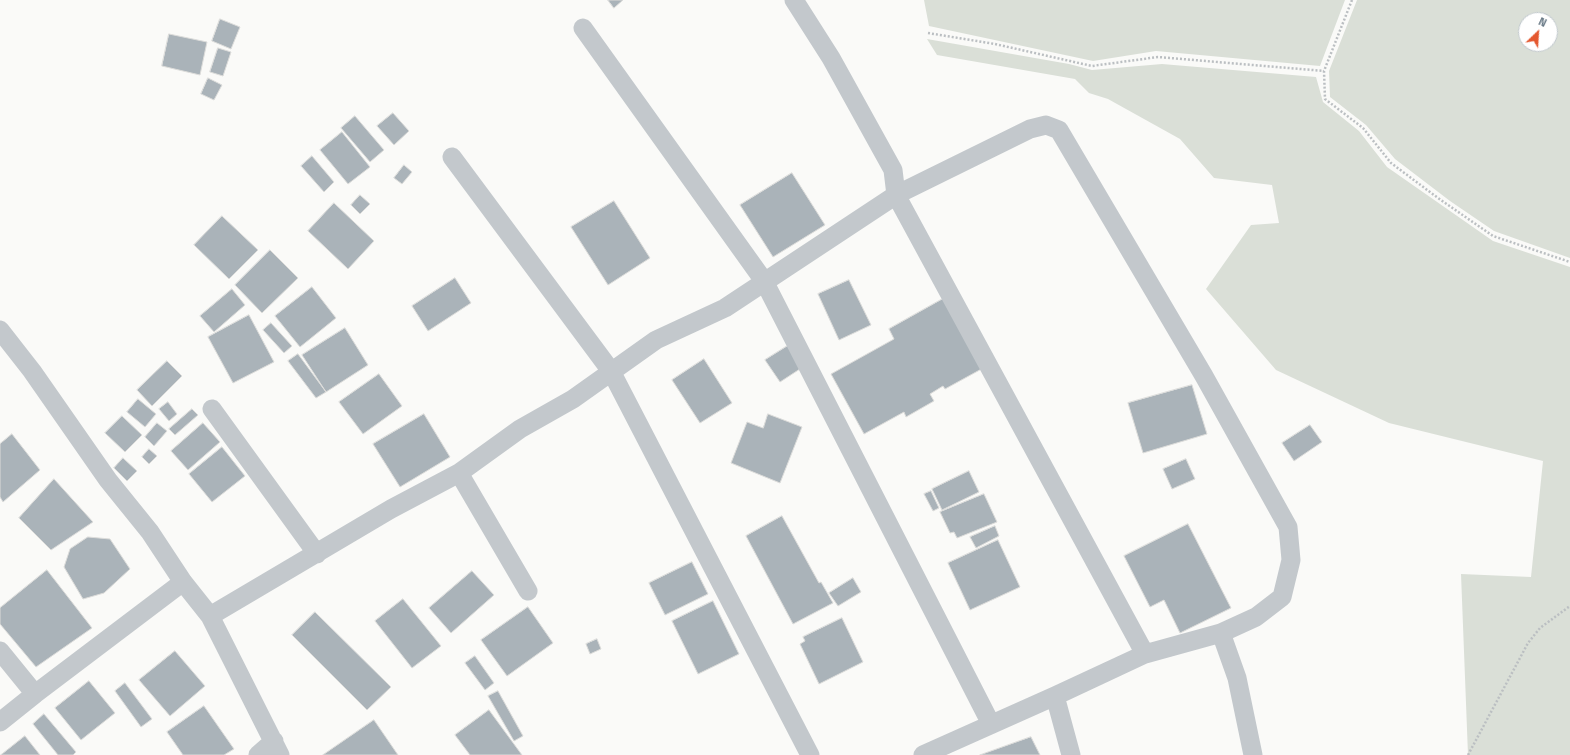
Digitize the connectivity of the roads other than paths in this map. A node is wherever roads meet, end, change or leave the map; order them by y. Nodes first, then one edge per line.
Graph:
1 (794, 0) edge
2 (583, 28) dead end
3 (452, 157) dead end
4 (896, 195) junction
5 (764, 282) junction
6 (0, 330) edge
7 (611, 371) junction
8 (212, 409) dead end
9 (459, 473) junction
10 (317, 554) junction
11 (183, 582) junction
12 (528, 591) dead end
13 (210, 616) junction
14 (1221, 633) junction
15 (0, 651) edge
16 (1145, 654) junction
17 (35, 694) junction
18 (1056, 696) junction
19 (0, 722) edge
20 (991, 724) junction
21 (277, 748) edge
22 (258, 755) edge
23 (810, 755) edge
24 (923, 755) edge
25 (1071, 755) edge
26 (1253, 755) edge

1 - 4 street
2 - 5 street
3 - 7 street
4 - 5 street
4 - 14 street
4 - 16 street
5 - 7 street
5 - 20 street
6 - 11 street
7 - 9 street
7 - 23 street
8 - 10 street
9 - 10 street
9 - 12 street
10 - 13 street
11 - 13 street
11 - 17 street
13 - 21 street
14 - 16 street
14 - 26 street
15 - 17 street
16 - 18 street
17 - 19 street
18 - 20 street
18 - 25 street
20 - 24 street
21 - 22 street

